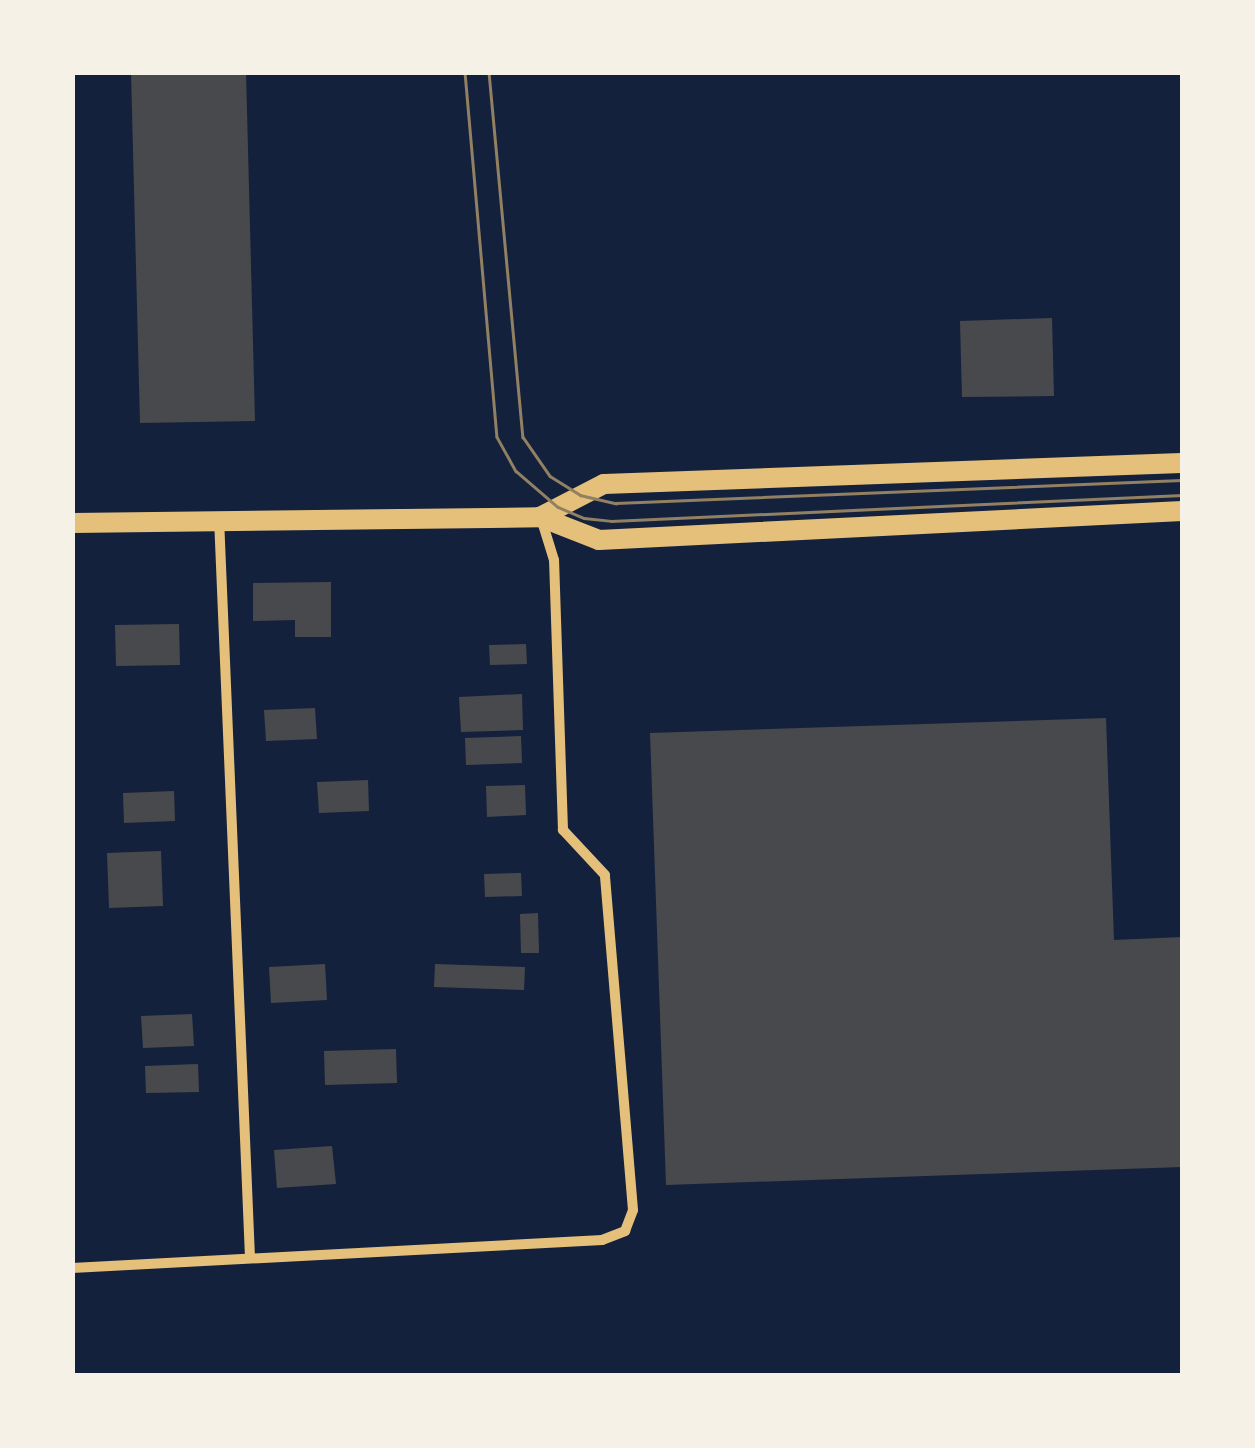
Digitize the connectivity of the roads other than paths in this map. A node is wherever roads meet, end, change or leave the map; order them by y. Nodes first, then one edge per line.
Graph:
1 (1182, 463) edge
2 (1182, 511) edge
3 (540, 516) junction
4 (219, 518) junction
5 (72, 523) edge
6 (250, 1257) junction
7 (72, 1268) edge

1 - 3 main road
2 - 3 main road
3 - 4 main road
3 - 6 street
4 - 5 main road
4 - 6 street
6 - 7 street

